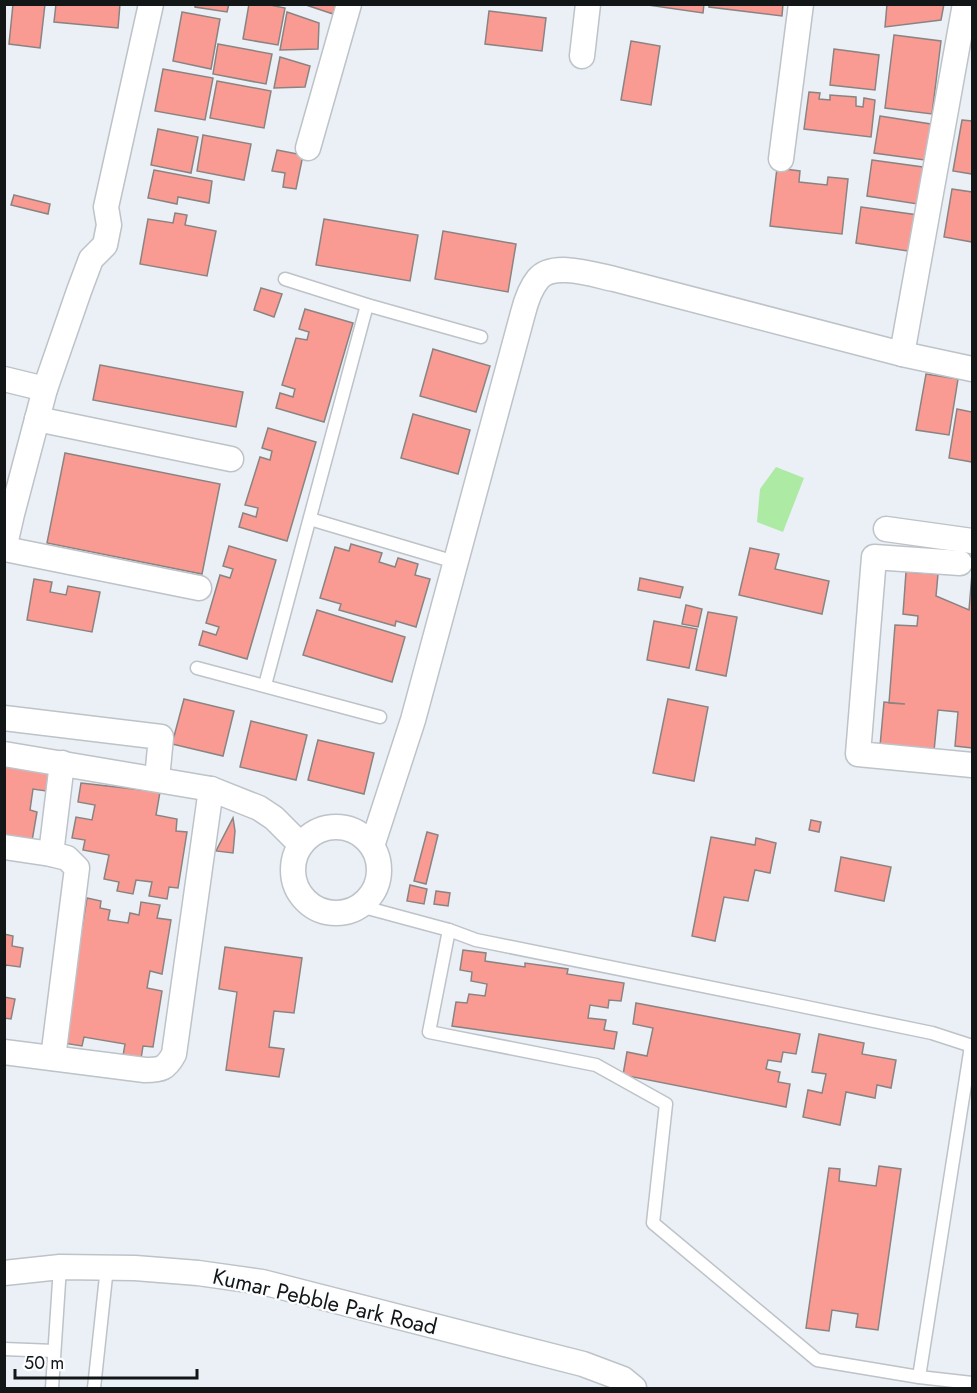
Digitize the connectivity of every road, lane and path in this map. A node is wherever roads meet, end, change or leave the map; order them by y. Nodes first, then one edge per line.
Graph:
1 (151, 4) edge
2 (349, 4) edge
3 (588, 4) edge
4 (801, 4) edge
5 (965, 4) edge
6 (582, 56) dead end
7 (308, 148) dead end
8 (781, 159) dead end
9 (285, 279) dead end
10 (367, 304) junction
11 (481, 337) dead end
12 (902, 354) junction
13 (972, 369) edge
14 (4, 379) edge
15 (45, 389) junction
16 (37, 419) junction
17 (231, 459) dead end
18 (8, 514) edge
19 (310, 519) junction
20 (886, 529) dead end
21 (972, 542) edge
22 (5, 549) edge
23 (455, 562) junction
24 (960, 563) dead end
25 (199, 588) dead end
26 (197, 668) dead end
27 (265, 685) junction
28 (380, 717) dead end
29 (4, 718) edge
30 (4, 753) edge
31 (62, 763) junction
32 (972, 765) edge
33 (157, 779) junction
34 (211, 789) junction
35 (301, 845) junction
36 (372, 846) junction
37 (4, 847) edge
38 (51, 854) junction
39 (360, 906) junction
40 (449, 930) junction
41 (972, 1046) edge
42 (4, 1052) edge
43 (53, 1058) junction
44 (60, 1267) junction
45 (107, 1267) junction
46 (4, 1273) edge
47 (4, 1349) edge
48 (54, 1351) junction
49 (919, 1377) junction
50 (972, 1383) edge
51 (52, 1389) edge
52 (94, 1389) edge
53 (634, 1389) edge

1 - 15 street
2 - 7 street
3 - 6 street
4 - 8 street
5 - 12 street
9 - 10 lane
10 - 11 lane
10 - 19 lane
12 - 13 street
12 - 23 street
14 - 15 street
15 - 16 street
16 - 17 street
16 - 18 street
18 - 22 street
19 - 23 lane
19 - 27 lane
20 - 21 street
22 - 25 street
23 - 36 street
24 - 32 street
26 - 27 lane
27 - 28 lane
29 - 33 street
30 - 31 street
31 - 33 street
31 - 38 street
33 - 34 street
34 - 35 street
34 - 43 street
35 - 36 street
35 - 39 street
36 - 39 street
37 - 38 street
38 - 43 street
39 - 40 lane
40 - 41 lane
40 - 49 lane
41 - 49 lane
42 - 43 street
44 - 45 street, Kumar Pebble Park Road
44 - 46 street, Kumar Pebble Park Road
44 - 48 lane
45 - 52 lane
45 - 53 street, Kumar Pebble Park Road
47 - 48 lane
48 - 51 lane
49 - 50 lane

